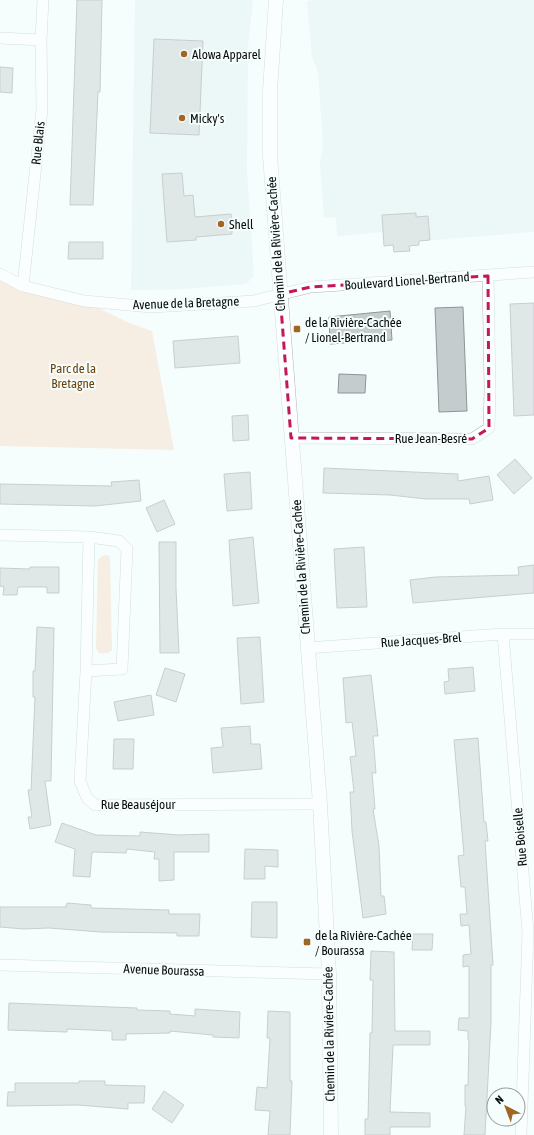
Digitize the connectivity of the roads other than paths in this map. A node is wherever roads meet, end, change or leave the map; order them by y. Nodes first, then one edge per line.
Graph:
1 (43, 0) edge
2 (276, 0) edge
3 (0, 38) edge
4 (41, 40) junction
5 (534, 272) edge
6 (0, 274) edge
7 (488, 276) junction
8 (23, 286) junction
9 (280, 294) junction
10 (291, 438) junction
11 (0, 535) edge
12 (90, 537) junction
13 (503, 634) junction
14 (534, 634) edge
15 (307, 648) junction
16 (86, 671) junction
17 (320, 804) junction
18 (0, 965) edge
19 (329, 974) junction
20 (331, 1135) edge
21 (521, 1135) edge

1 - 4 street, Rue Blais
2 - 9 street, Chemin de la Rivière-Cachée
3 - 4 street
4 - 8 street, Rue Blais
5 - 7 street, Boulevard Lionel-Bertrand
6 - 8 street, Avenue de la Bretagne
7 - 9 street, Boulevard Lionel-Bertrand
7 - 10 street, Rue Jean-Besré
8 - 9 street, Avenue de la Bretagne
9 - 10 street, Chemin de la Rivière-Cachée
10 - 15 street, Chemin de la Rivière-Cachée
11 - 12 street
12 - 16 street, Rue Beauséjour
12 - 16 street
13 - 14 street, Rue Jacques-Brel
13 - 15 street, Rue Jacques-Brel
13 - 21 street, Rue Boiselle
15 - 17 street, Chemin de la Rivière-Cachée
16 - 17 street, Rue Beauséjour
17 - 19 street, Chemin de la Rivière-Cachée
18 - 19 street, Avenue Bourassa
19 - 20 street, Chemin de la Rivière-Cachée

